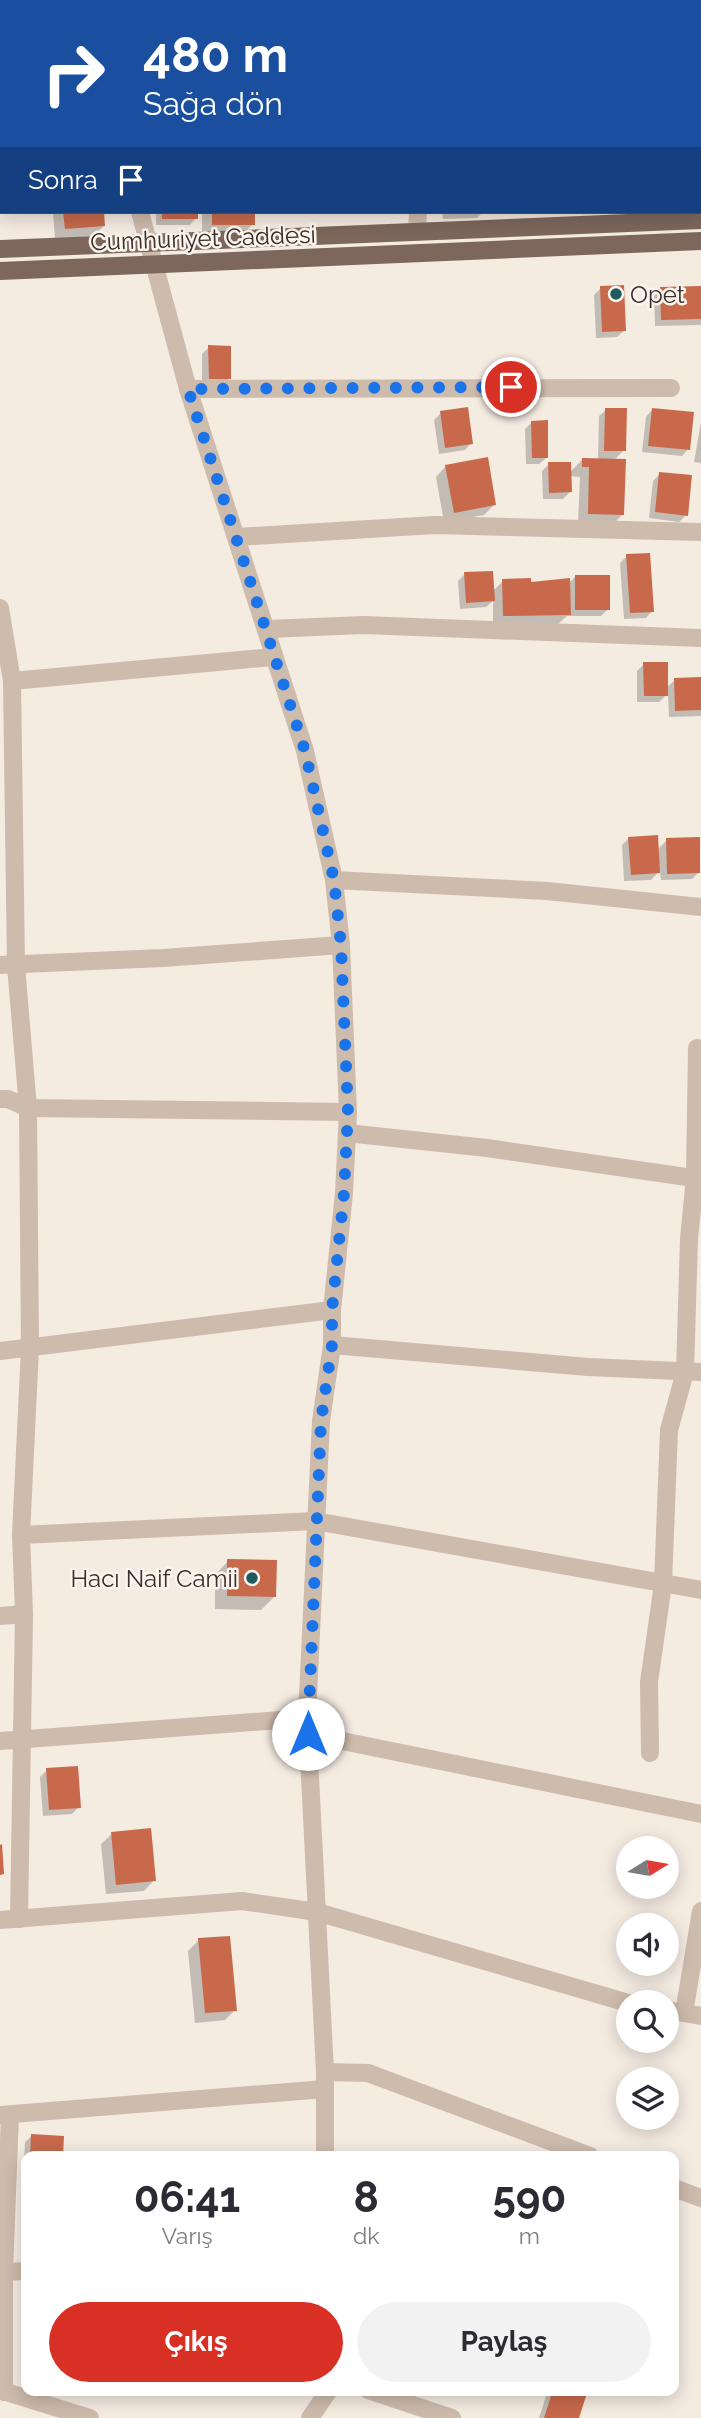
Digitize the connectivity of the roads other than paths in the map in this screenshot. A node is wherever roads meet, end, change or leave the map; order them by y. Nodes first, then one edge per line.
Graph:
1 (141, 214) edge
2 (418, 214) edge
3 (701, 220) edge
4 (417, 232) junction
5 (701, 241) edge
6 (148, 243) junction
7 (0, 249) edge
8 (153, 264) junction
9 (0, 271) edge
10 (671, 388) dead end
11 (188, 389) junction
12 (701, 532) edge
13 (237, 537) junction
14 (0, 608) edge
15 (267, 629) junction
16 (701, 638) edge
17 (273, 657) junction
18 (12, 681) junction
19 (334, 880) junction
20 (701, 907) edge
21 (341, 945) junction
22 (8, 966) edge
23 (697, 1048) dead end
24 (0, 1099) edge
25 (28, 1108) junction
26 (348, 1112) junction
27 (347, 1133) junction
28 (698, 1178) edge
29 (332, 1310) junction
30 (332, 1345) junction
31 (30, 1348) junction
32 (0, 1351) edge
33 (693, 1372) edge
34 (315, 1521) junction
35 (21, 1535) junction
36 (663, 1584) junction
37 (701, 1590) edge
38 (24, 1614) junction
39 (0, 1616) edge
40 (308, 1726) junction
41 (22, 1739) junction
42 (0, 1741) edge
43 (650, 1753) dead end
44 (701, 1814) edge
45 (701, 1910) edge
46 (317, 1912) junction
47 (19, 1919) junction
48 (0, 1920) edge
49 (616, 1999) edge
50 (684, 2013) edge
51 (325, 2081) junction
52 (5, 2115) edge
53 (325, 2151) edge
54 (577, 2151) edge
55 (679, 2190) edge
56 (701, 2198) edge
57 (21, 2270) edge
58 (4, 2272) junction
59 (2, 2391) edge
60 (325, 2396) edge
61 (386, 2396) edge
62 (89, 2418) edge
63 (310, 2418) edge
64 (452, 2418) edge

1 - 6 street
2 - 4 street
3 - 4 main road, Cumhuriyet Caddesi
4 - 6 main road, Cumhuriyet Caddesi
5 - 8 main road, Cumhuriyet Caddesi
6 - 7 main road, Cumhuriyet Caddesi
6 - 8 street
8 - 9 main road, Cumhuriyet Caddesi
8 - 11 street
10 - 11 street
11 - 13 street
12 - 13 street
13 - 15 street
14 - 18 street
15 - 16 street
15 - 17 street
17 - 18 street
17 - 19 street
18 - 22 street
19 - 20 street
19 - 21 street
21 - 22 street
21 - 26 street
22 - 25 street
23 - 28 street
24 - 25 street
25 - 26 street
25 - 31 street
26 - 27 street
27 - 28 street
27 - 29 street
28 - 33 street
29 - 30 street
29 - 31 street
30 - 33 street
30 - 34 street
31 - 32 street
31 - 35 street
33 - 36 street
34 - 35 street
34 - 36 street
34 - 40 street
35 - 38 street
36 - 37 street
36 - 43 street
38 - 39 street
38 - 41 street
40 - 41 street
40 - 44 street
40 - 46 street
41 - 42 street
41 - 47 street
45 - 50 street
46 - 47 street
46 - 49 street
46 - 51 street
47 - 48 street
51 - 52 street
51 - 53 street
51 - 54 street
52 - 58 street
55 - 56 street
57 - 58 street
58 - 59 street
59 - 62 street
60 - 63 street
61 - 64 street

